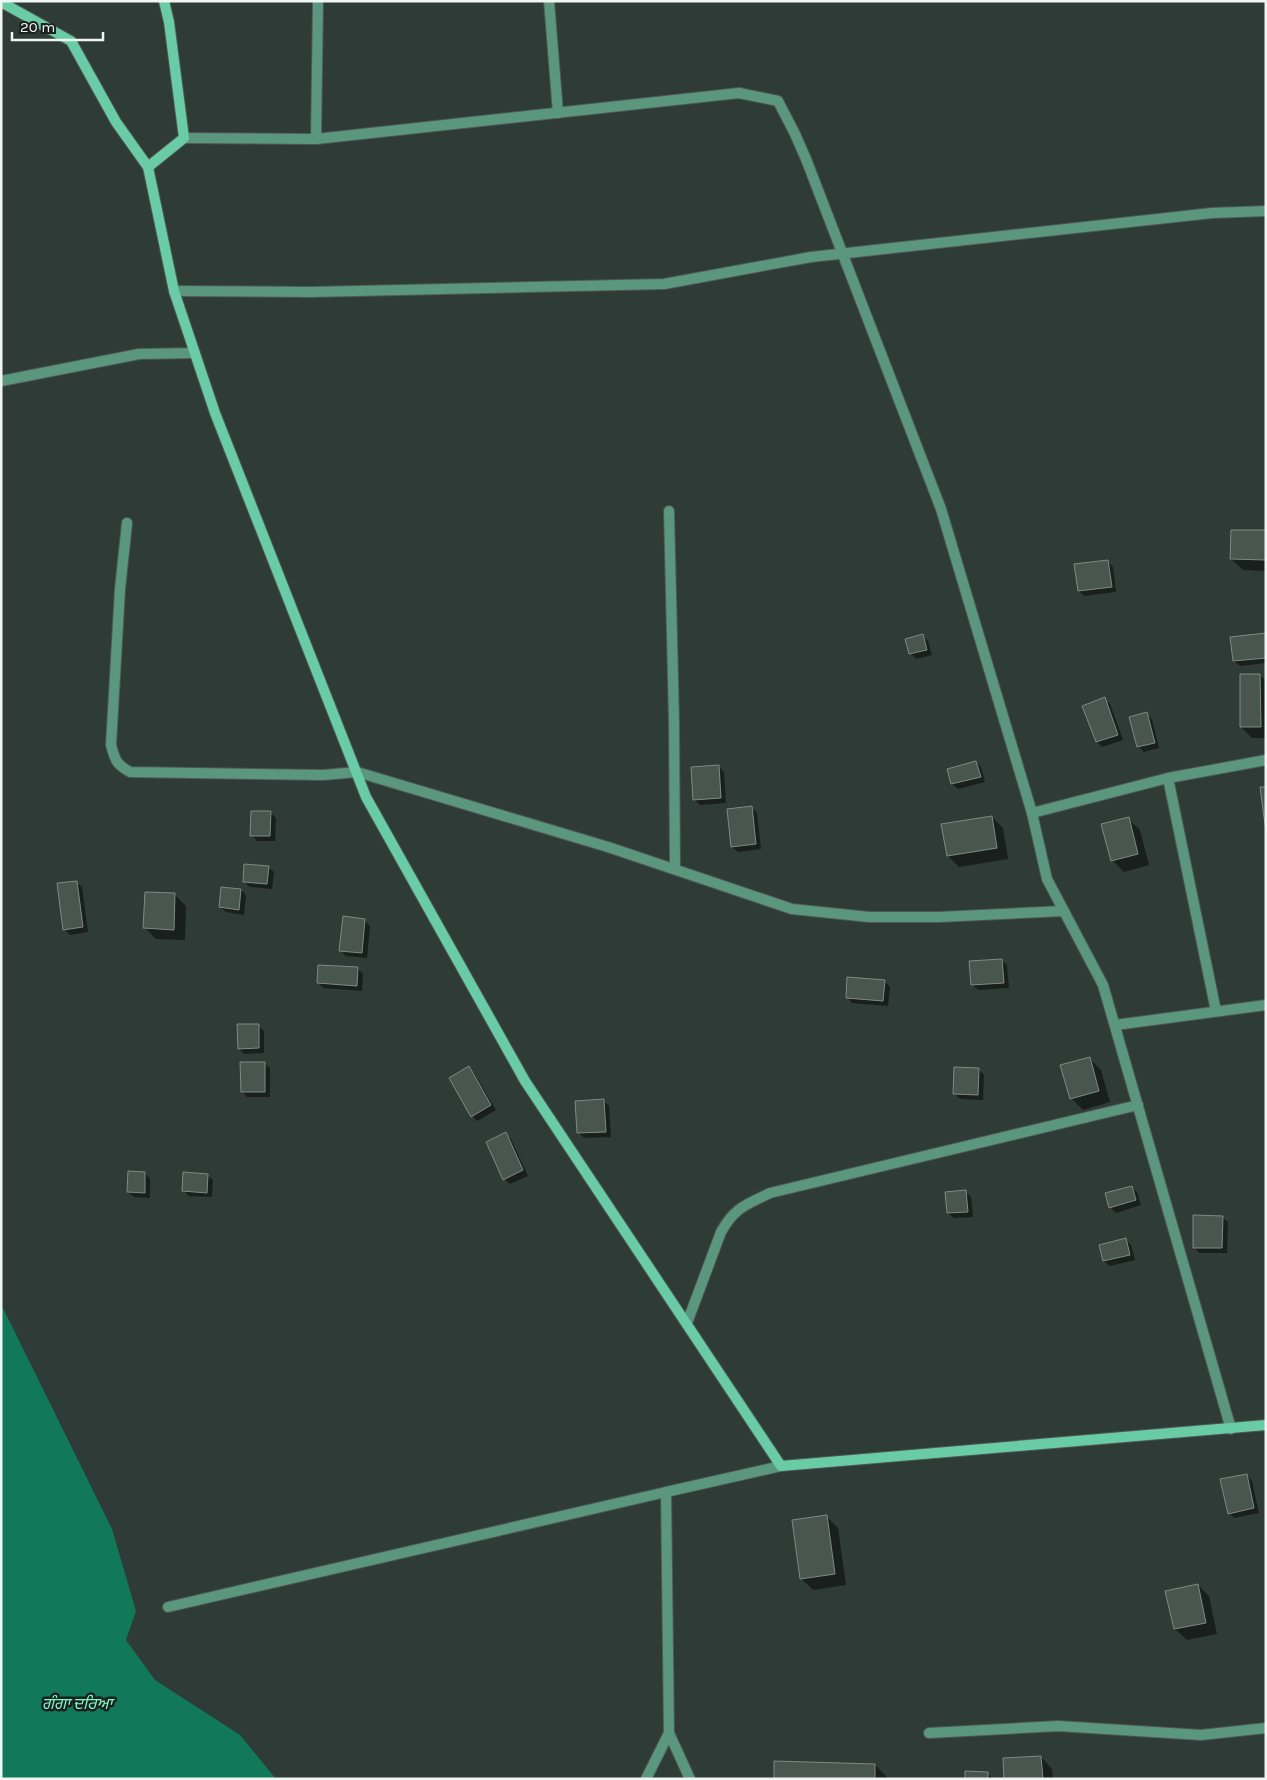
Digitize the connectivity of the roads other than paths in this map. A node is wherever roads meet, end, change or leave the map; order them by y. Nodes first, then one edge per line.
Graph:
1 (164, 1) edge
2 (318, 1) edge
3 (550, 1) edge
4 (1, 2) edge
5 (558, 113) junction
6 (184, 138) junction
7 (316, 139) junction
8 (148, 167) junction
9 (1266, 212) edge
10 (843, 254) junction
11 (174, 291) junction
12 (194, 353) junction
13 (1, 381) edge
14 (669, 511) dead end
15 (127, 523) dead end
16 (1266, 760) edge
17 (357, 772) junction
18 (1168, 778) junction
19 (1032, 813) junction
20 (675, 869) junction
21 (1064, 911) junction
22 (1266, 1005) edge
23 (1216, 1011) junction
24 (1115, 1025) junction
25 (1138, 1105) junction
26 (687, 1323) junction
27 (1266, 1425) edge
28 (1231, 1429) junction
29 (781, 1466) junction
30 (666, 1492) junction
31 (168, 1607) dead end
32 (1266, 1728) edge
33 (669, 1733) junction
34 (929, 1733) dead end
35 (646, 1779) edge
36 (690, 1779) edge

1 - 6 street
2 - 7 street
3 - 5 street
4 - 8 street
5 - 7 street
5 - 10 street
6 - 7 street
6 - 8 street
8 - 11 street
9 - 10 street
10 - 11 street
10 - 19 street
11 - 12 street
12 - 13 street
12 - 17 street
14 - 20 street
15 - 17 street
16 - 18 street
17 - 20 street
17 - 26 street
18 - 19 street
18 - 23 street
19 - 21 street
20 - 21 street
21 - 24 street
22 - 23 street
23 - 24 street
24 - 25 street
25 - 26 street
25 - 28 street
26 - 29 street
27 - 28 street
28 - 29 street
29 - 30 street
30 - 31 street
30 - 33 street
32 - 34 street
33 - 35 street
33 - 36 street

